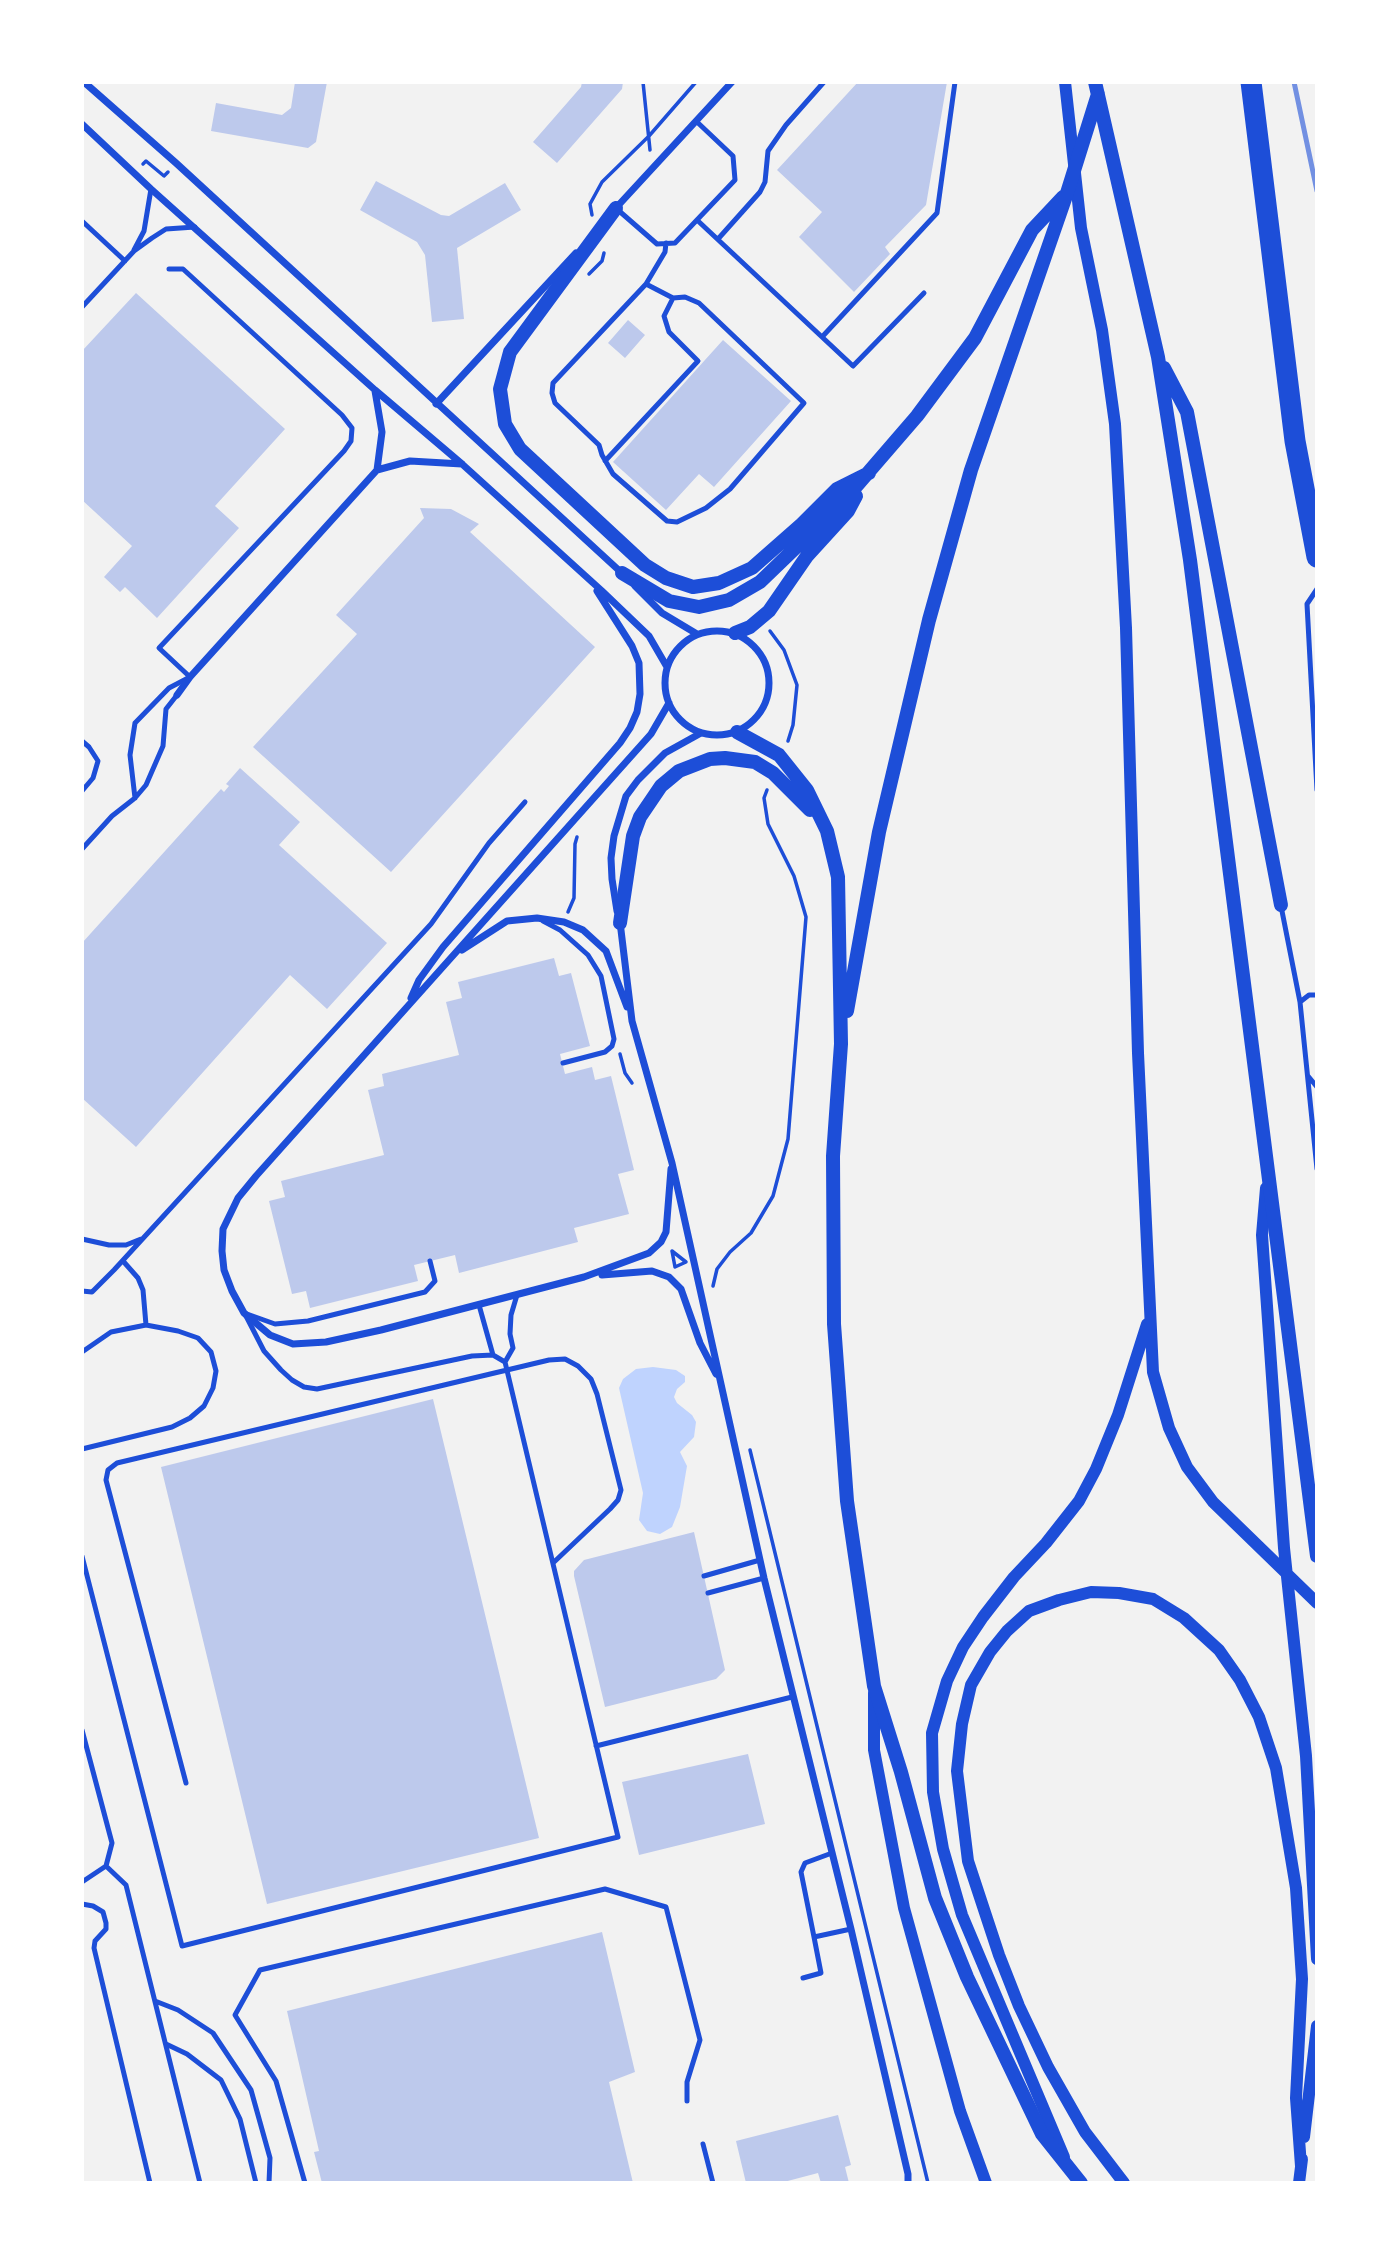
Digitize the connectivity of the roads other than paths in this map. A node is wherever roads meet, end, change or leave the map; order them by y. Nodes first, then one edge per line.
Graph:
1 (85, 82) edge
2 (732, 82) edge
3 (824, 82) edge
4 (955, 82) edge
5 (1065, 82) edge
6 (1095, 82) edge
7 (1102, 82) edge
8 (1251, 82) edge
9 (696, 121) junction
10 (82, 124) edge
11 (151, 189) junction
12 (1067, 193) junction
13 (616, 208) junction
14 (697, 220) junction
15 (82, 221) edge
16 (195, 227) junction
17 (597, 232) junction
18 (718, 239) junction
19 (666, 243) junction
20 (134, 251) junction
21 (125, 261) junction
22 (169, 270) dead end
23 (646, 284) junction
24 (924, 293) dead end
25 (673, 298) junction
26 (82, 307) edge
27 (822, 337) junction
28 (1158, 357) junction
29 (375, 390) junction
30 (436, 404) junction
31 (605, 461) junction
32 (462, 464) junction
33 (377, 470) junction
34 (869, 473) junction
35 (1317, 557) edge
36 (622, 573) junction
37 (593, 584) junction
38 (1317, 589) edge
39 (697, 634) junction
40 (735, 634) junction
41 (667, 667) junction
42 (190, 677) junction
43 (177, 695) joint
44 (669, 703) junction
45 (737, 732) junction
46 (701, 733) junction
47 (82, 741) edge
48 (82, 790) edge
49 (1317, 790) edge
50 (135, 798) junction
51 (525, 802) dead end
52 (827, 831) junction
53 (82, 849) edge
54 (1281, 905) joint
55 (537, 918) junction
56 (620, 923) junction
57 (455, 954) junction
58 (1317, 995) edge
59 (1300, 1002) junction
60 (408, 1005) junction
61 (632, 1020) junction
62 (841, 1044) junction
63 (563, 1063) dead end
64 (1307, 1076) junction
65 (1317, 1087) edge
66 (672, 1163) junction
67 (1268, 1168) junction
68 (1317, 1168) edge
69 (144, 1238) junction
70 (82, 1239) edge
71 (123, 1261) junction
72 (430, 1261) dead end
73 (584, 1277) junction
74 (82, 1292) edge
75 (517, 1295) junction
76 (479, 1305) junction
77 (244, 1313) junction
78 (1149, 1317) junction
79 (146, 1325) junction
80 (82, 1352) edge
81 (493, 1355) junction
82 (505, 1362) junction
83 (507, 1370) junction
84 (721, 1383) junction
85 (82, 1449) edge
86 (82, 1556) edge
87 (1317, 1556) edge
88 (760, 1560) junction
89 (553, 1563) junction
90 (704, 1576) dead end
91 (764, 1578) junction
92 (708, 1593) dead end
93 (1317, 1603) edge
94 (874, 1686) junction
95 (792, 1697) junction
96 (82, 1730) edge
97 (596, 1746) junction
98 (86, 1757) edge
99 (186, 1783) dead end
100 (832, 1853) junction
101 (106, 1866) junction
102 (82, 1882) edge
103 (82, 1904) edge
104 (851, 1929) junction
105 (814, 1937) junction
106 (1317, 1959) edge
107 (803, 1978) dead end
108 (155, 2001) junction
109 (1317, 2026) edge
110 (165, 2044) junction
111 (687, 2101) dead end
112 (704, 2144) dead end
113 (1068, 2166) junction
114 (1301, 2166) junction
115 (908, 2180) edge
116 (150, 2183) edge
117 (200, 2183) edge
118 (256, 2183) edge
119 (269, 2183) edge
120 (305, 2183) edge
121 (713, 2183) edge
122 (914, 2183) edge
123 (986, 2183) edge
124 (1081, 2183) edge
125 (1124, 2183) edge
126 (1299, 2183) edge

1 - 30 street
2 - 9 street
3 - 18 lane
4 - 27 lane
5 - 78 street
6 - 28 main road
7 - 12 main road
8 - 35 highway
9 - 13 street
9 - 14 lane
10 - 11 street
11 - 16 street
11 - 20 lane
12 - 34 main road
12 - 62 main road
13 - 17 main road
13 - 19 lane
14 - 18 lane
14 - 19 lane
15 - 21 lane
16 - 20 lane
16 - 29 street
17 - 30 street
17 - 34 main road
18 - 27 lane
19 - 23 lane
20 - 21 lane
21 - 26 lane
22 - 42 lane
23 - 25 lane
23 - 31 lane
24 - 27 lane
25 - 31 lane
25 - 31 lane
28 - 54 main road
28 - 67 main road
29 - 32 street
29 - 33 street
30 - 36 street
32 - 33 street
32 - 37 street
33 - 42 street
34 - 36 main road
34 - 40 main road
36 - 39 street
37 - 41 street
37 - 60 street
38 - 49 lane
39 - 40 street
39 - 41 street
40 - 45 street
41 - 44 street
42 - 43 street
42 - 50 lane
43 - 50 lane
44 - 46 street
44 - 57 street
45 - 46 street
45 - 52 main road
46 - 56 street
47 - 48 lane
50 - 53 lane
51 - 69 lane
52 - 56 main road
52 - 62 main road
54 - 59 lane
55 - 57 street
55 - 61 street
55 - 63 lane
56 - 61 street
57 - 60 street
58 - 59 lane
59 - 64 lane
60 - 77 street
61 - 66 street
62 - 94 main road
64 - 65 lane
64 - 68 lane
66 - 73 street
66 - 84 street
67 - 87 main road
67 - 106 street
69 - 70 lane
69 - 71 lane
71 - 74 lane
71 - 79 lane
72 - 77 lane
73 - 75 street
73 - 84 street
75 - 76 street
75 - 82 lane
76 - 77 street
76 - 81 lane
77 - 81 lane
78 - 93 street
78 - 113 street
79 - 80 lane
79 - 85 lane
81 - 82 lane
82 - 83 lane
83 - 89 lane
83 - 89 lane
83 - 99 lane
84 - 88 street
86 - 97 lane
88 - 90 lane
88 - 91 street
89 - 97 lane
91 - 92 lane
91 - 95 street
94 - 113 main road
94 - 123 street
95 - 97 lane
95 - 100 street
96 - 98 lane
98 - 101 lane
100 - 104 street
100 - 105 lane
101 - 102 lane
101 - 108 lane
103 - 116 lane
104 - 105 lane
104 - 115 street
105 - 107 lane
108 - 110 lane
108 - 119 lane
109 - 114 street
110 - 117 lane
110 - 118 lane
111 - 120 lane
112 - 121 lane
113 - 124 main road
114 - 125 street
114 - 126 street
115 - 122 street

